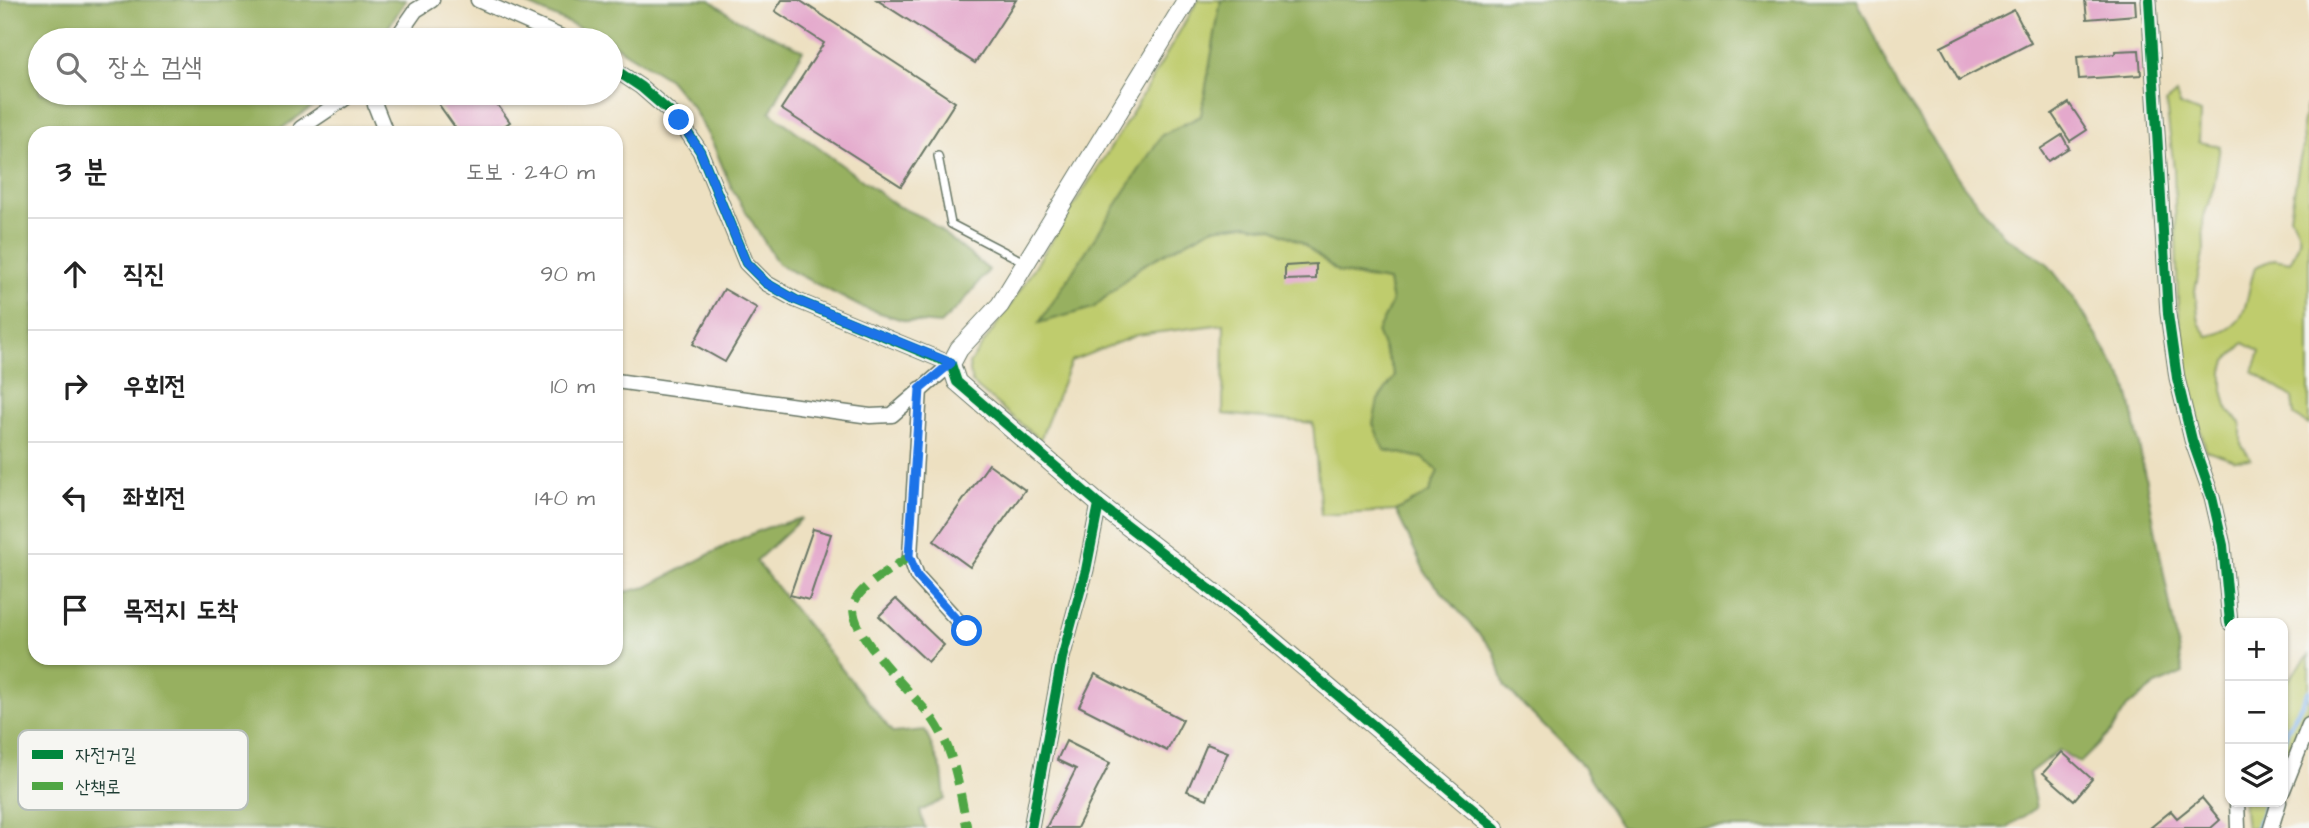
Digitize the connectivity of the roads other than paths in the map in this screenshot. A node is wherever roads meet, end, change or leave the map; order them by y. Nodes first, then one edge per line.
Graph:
1 (432, 0) edge
2 (478, 0) edge
3 (1188, 0) edge
4 (2149, 0) edge
5 (403, 28) edge
6 (541, 28) edge
7 (623, 74) edge
8 (335, 105) edge
9 (375, 105) edge
10 (304, 126) edge
11 (383, 126) edge
12 (938, 156) dead end
13 (1026, 263) junction
14 (951, 363) junction
15 (623, 382) edge
16 (920, 389) junction
17 (1099, 504) junction
18 (2229, 618) edge
19 (967, 631) dead end
20 (2309, 725) edge
21 (2288, 778) edge
22 (2237, 807) edge
23 (2277, 807) edge
24 (1031, 828) edge
25 (1495, 828) edge
26 (2238, 828) edge
27 (2271, 828) edge

1 - 5 street
2 - 6 street
3 - 13 street
4 - 18 street
7 - 14 street
8 - 10 street
9 - 11 street
12 - 13 lane
13 - 14 street
14 - 16 street
14 - 17 street
15 - 16 street
16 - 19 street
17 - 24 street
17 - 25 street
20 - 21 street
22 - 26 street
23 - 27 street

